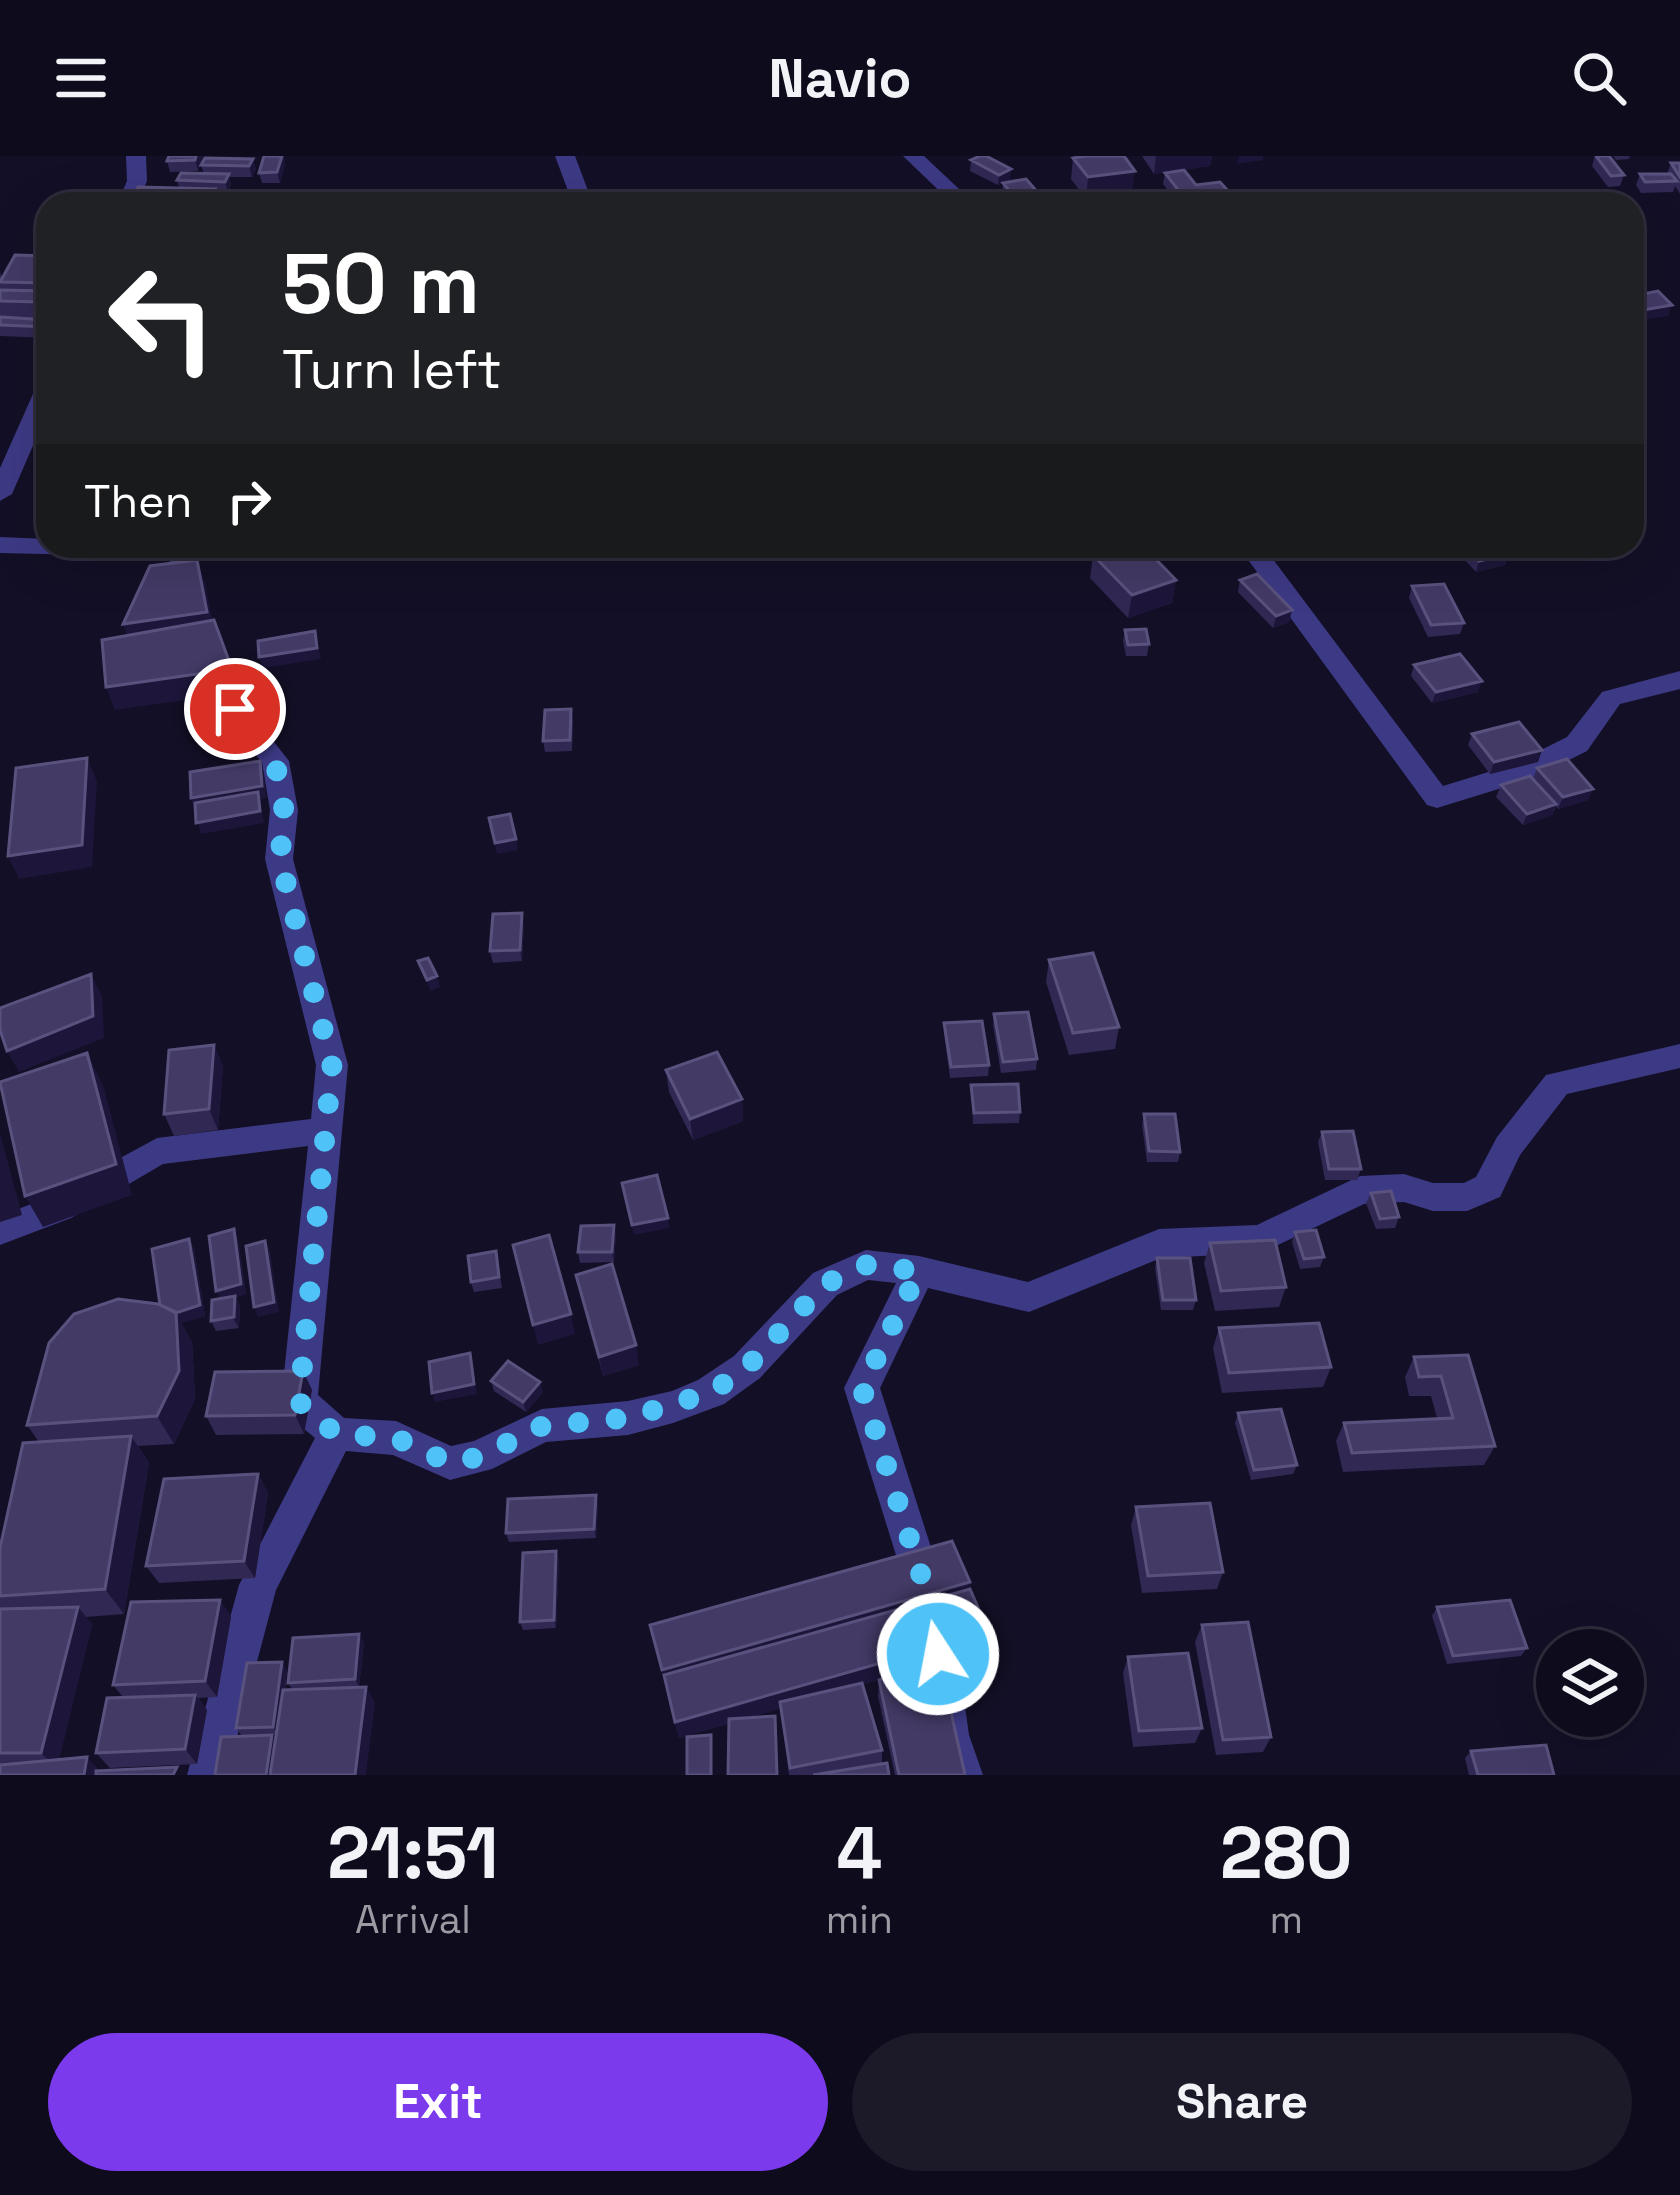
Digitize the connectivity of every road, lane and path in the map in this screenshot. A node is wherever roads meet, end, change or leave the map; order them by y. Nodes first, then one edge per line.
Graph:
1 (136, 156) edge
2 (565, 156) edge
3 (914, 156) edge
4 (133, 192) edge
5 (578, 192) edge
6 (952, 192) edge
7 (36, 412) edge
8 (0, 494) edge
9 (0, 545) edge
10 (36, 546) edge
11 (181, 558) edge
12 (1259, 558) edge
13 (1680, 680) edge
14 (1680, 1056) edge
15 (325, 1131) junction
16 (0, 1231) edge
17 (919, 1271) junction
18 (336, 1434) junction
19 (207, 1775) edge
20 (963, 1775) edge

1 - 4 street
2 - 5 street
3 - 6 street
7 - 8 street
9 - 10 street
11 - 15 street
12 - 13 street
14 - 17 street
15 - 16 street
15 - 18 street
17 - 18 street
17 - 20 street
18 - 19 street

